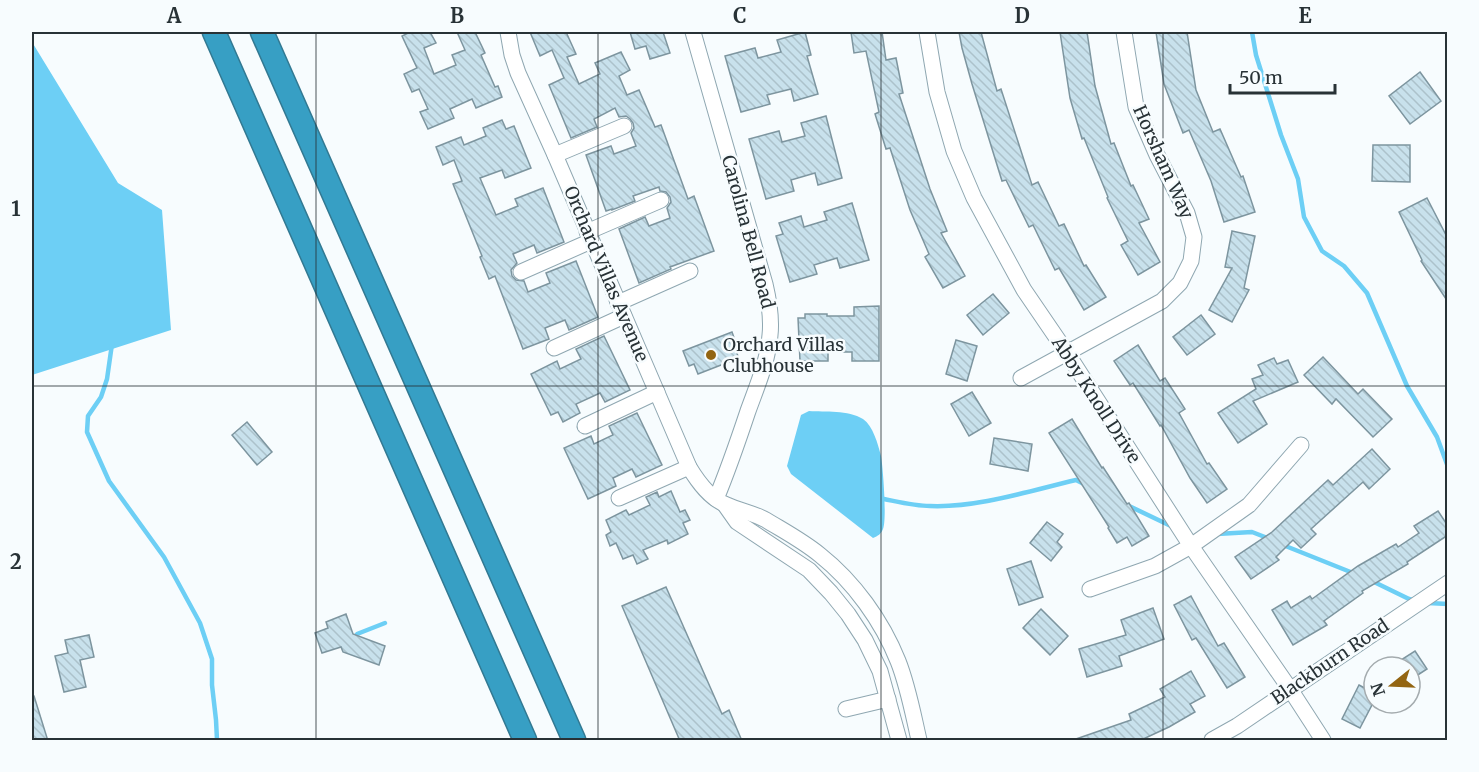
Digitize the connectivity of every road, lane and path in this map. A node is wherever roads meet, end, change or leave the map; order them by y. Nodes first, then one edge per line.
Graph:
1 (214, 32) edge
2 (262, 32) edge
3 (508, 32) edge
4 (693, 32) edge
5 (927, 32) edge
6 (1124, 32) edge
7 (624, 126) dead end
8 (555, 156) junction
9 (661, 200) dead end
10 (589, 236) junction
11 (690, 271) dead end
12 (521, 272) dead end
13 (621, 309) junction
14 (554, 348) dead end
15 (1067, 353) junction
16 (1021, 378) dead end
17 (657, 392) junction
18 (585, 426) dead end
19 (436, 427) junction
20 (1301, 445) dead end
21 (689, 467) junction
22 (619, 498) dead end
23 (720, 502) junction
24 (1191, 546) junction
25 (845, 578) junction
26 (1448, 583) edge
27 (1090, 589) dead end
28 (831, 593) junction
29 (1290, 689) junction
30 (888, 699) junction
31 (846, 709) dead end
32 (525, 741) edge
33 (574, 741) edge
34 (590, 741) edge
35 (899, 741) edge
36 (919, 741) edge
37 (1212, 741) edge
38 (1323, 741) edge

1 - 32 highway
2 - 19 highway
3 - 8 street, Orchard Villas Avenue
4 - 23 street, Carolina Bell Road
5 - 15 street, Abby Knoll Drive
6 - 15 street, Horsham Way
7 - 8 street
8 - 10 street, Orchard Villas Avenue
9 - 10 street
10 - 12 street
10 - 13 street, Orchard Villas Avenue
11 - 13 street
13 - 14 street
13 - 17 street, Orchard Villas Avenue
15 - 16 street, Horsham Way
15 - 24 street, Abby Knoll Drive
17 - 18 street
17 - 21 street, Orchard Villas Avenue
19 - 33 highway
19 - 34 highway
20 - 24 street
21 - 22 street
21 - 23 street, Orchard Villas Avenue
23 - 25 street, Orchard Villas Avenue
23 - 28 street, Orchard Villas Avenue
24 - 27 street
24 - 29 street, Abby Knoll Drive
25 - 28 street
25 - 36 street, Orchard Villas Avenue
26 - 29 street, Blackburn Road
28 - 30 street, Orchard Villas Avenue
29 - 37 street, Blackburn Road
29 - 38 street, Abby Knoll Drive
30 - 31 street
30 - 35 street, Orchard Villas Avenue

